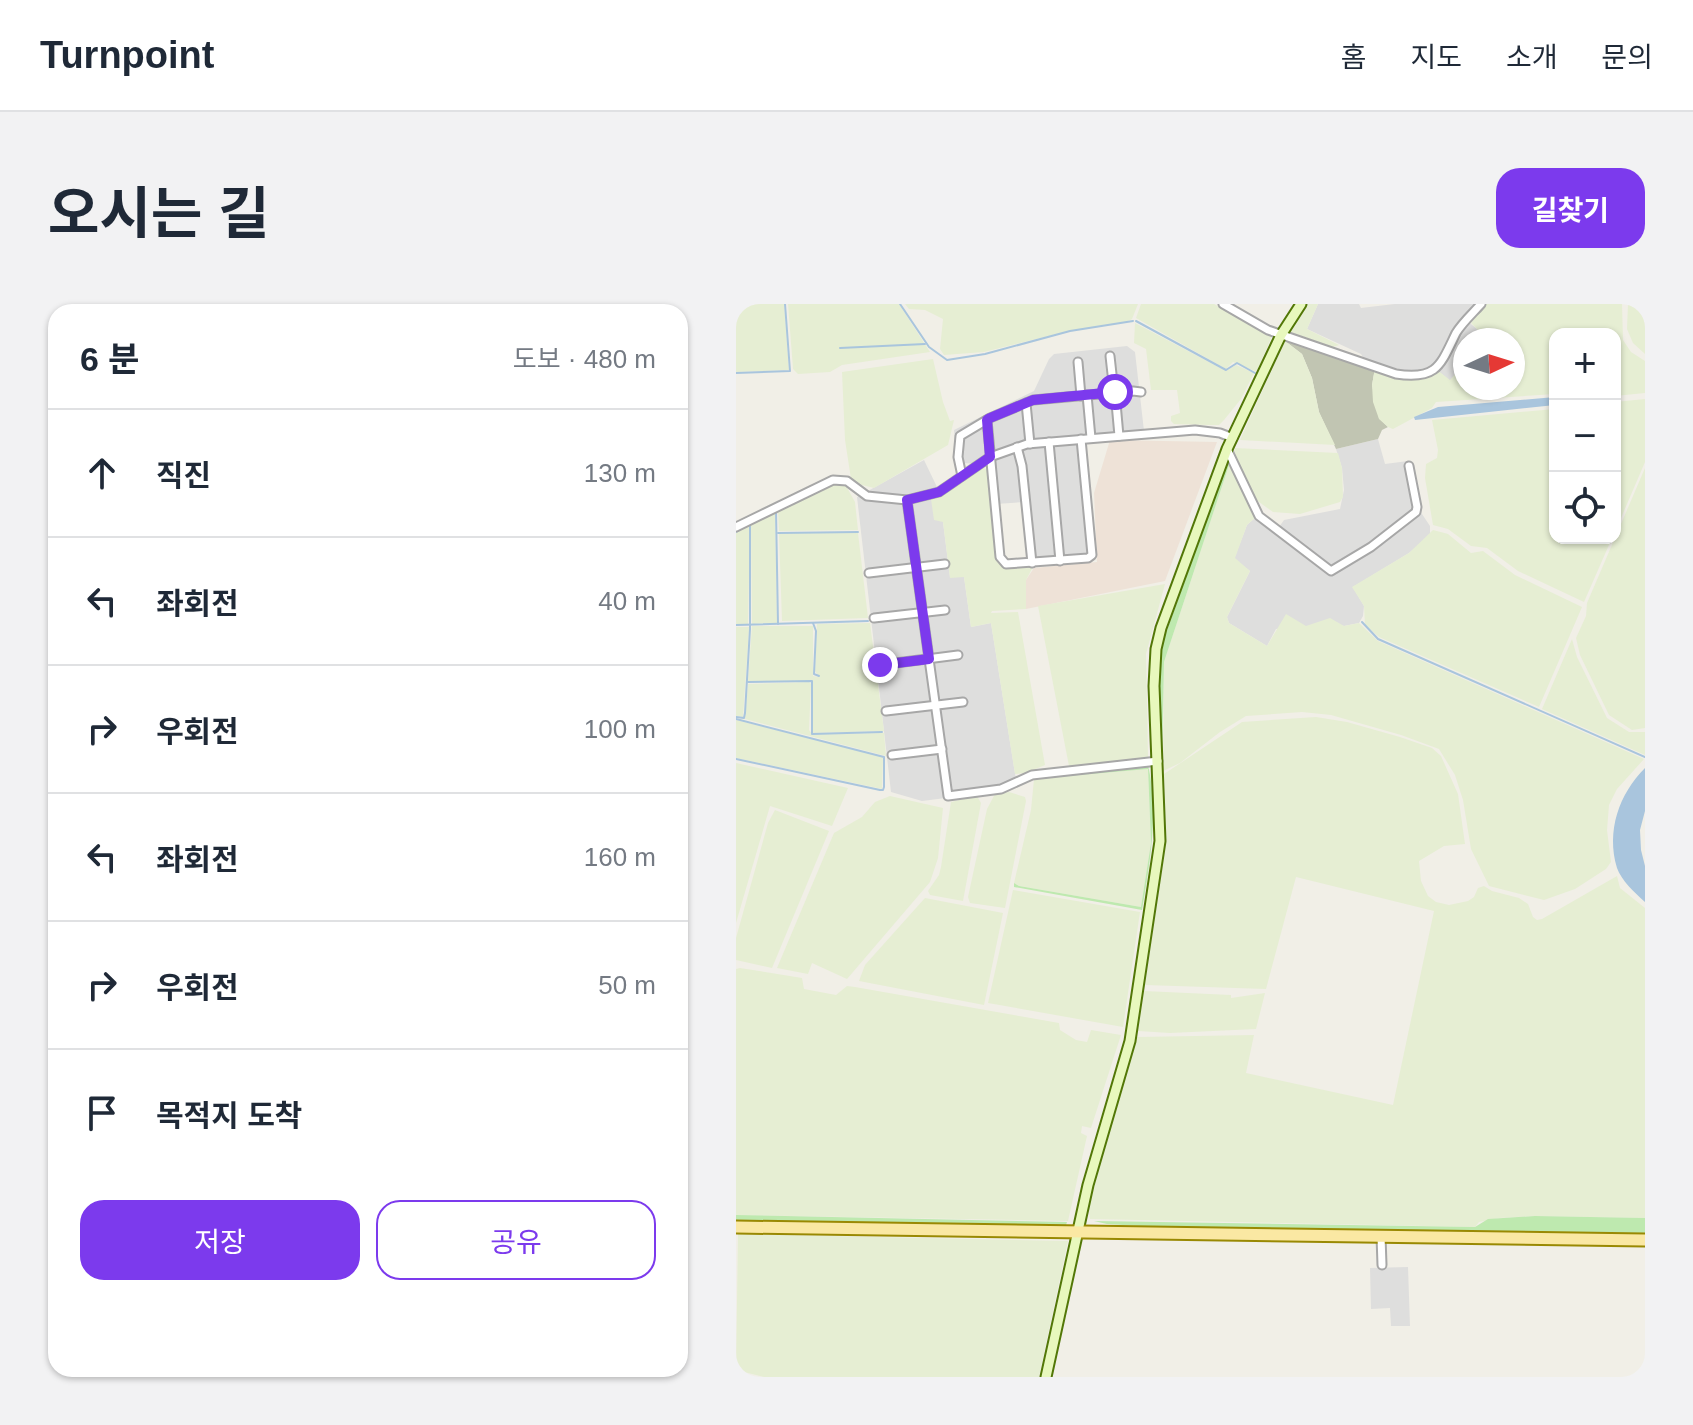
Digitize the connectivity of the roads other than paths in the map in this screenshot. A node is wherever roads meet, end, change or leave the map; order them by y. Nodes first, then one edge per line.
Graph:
1 (1223, 304) edge
2 (1301, 304) edge
3 (1481, 304) edge
4 (1281, 335) junction
5 (1110, 356) dead end
6 (1078, 362) dead end
7 (1114, 392) junction
8 (1141, 392) dead end
9 (1084, 395) junction
10 (1026, 403) junction
11 (987, 420) junction
12 (1119, 436) junction
13 (1091, 438) junction
14 (1233, 438) junction
15 (1081, 439) junction
16 (1049, 442) junction
17 (1030, 444) junction
18 (1017, 447) junction
19 (1227, 449) junction
20 (990, 457) junction
21 (1409, 466) dead end
22 (962, 476) junction
23 (907, 500) junction
24 (736, 527) edge
25 (1060, 561) junction
26 (1032, 563) junction
27 (945, 564) dead end
28 (916, 568) junction
29 (869, 573) dead end
30 (945, 610) dead end
31 (923, 613) junction
32 (874, 618) dead end
33 (958, 655) dead end
34 (929, 659) junction
35 (880, 665) dead end
36 (963, 702) dead end
37 (936, 706) junction
38 (886, 711) dead end
39 (942, 749) junction
40 (892, 755) dead end
41 (1158, 761) junction
42 (736, 1227) edge
43 (1079, 1232) junction
44 (1381, 1236) junction
45 (1645, 1240) edge
46 (1382, 1265) dead end
47 (1046, 1377) edge

1 - 4 street
2 - 4 main road
3 - 4 street
4 - 14 main road
5 - 7 street
6 - 9 street
7 - 8 street
7 - 9 street
7 - 12 street
9 - 10 street
9 - 13 street
10 - 11 street
10 - 17 street
11 - 20 street
11 - 22 street
12 - 13 street
12 - 14 street
13 - 15 street
14 - 19 main road
15 - 16 street
15 - 25 street
16 - 17 street
16 - 25 street
17 - 18 street
18 - 20 street
18 - 26 street
19 - 21 street
19 - 41 main road
20 - 22 street
20 - 26 street
22 - 23 street
23 - 24 street
23 - 28 street
25 - 26 street
27 - 28 street
28 - 29 street
28 - 31 street
30 - 31 street
31 - 32 street
31 - 34 street
33 - 34 street
34 - 35 street
34 - 37 street
36 - 37 street
37 - 38 street
37 - 39 street
39 - 40 street
39 - 41 street
41 - 43 main road
42 - 43 main road
43 - 44 main road
43 - 47 main road
44 - 45 main road
44 - 46 street

